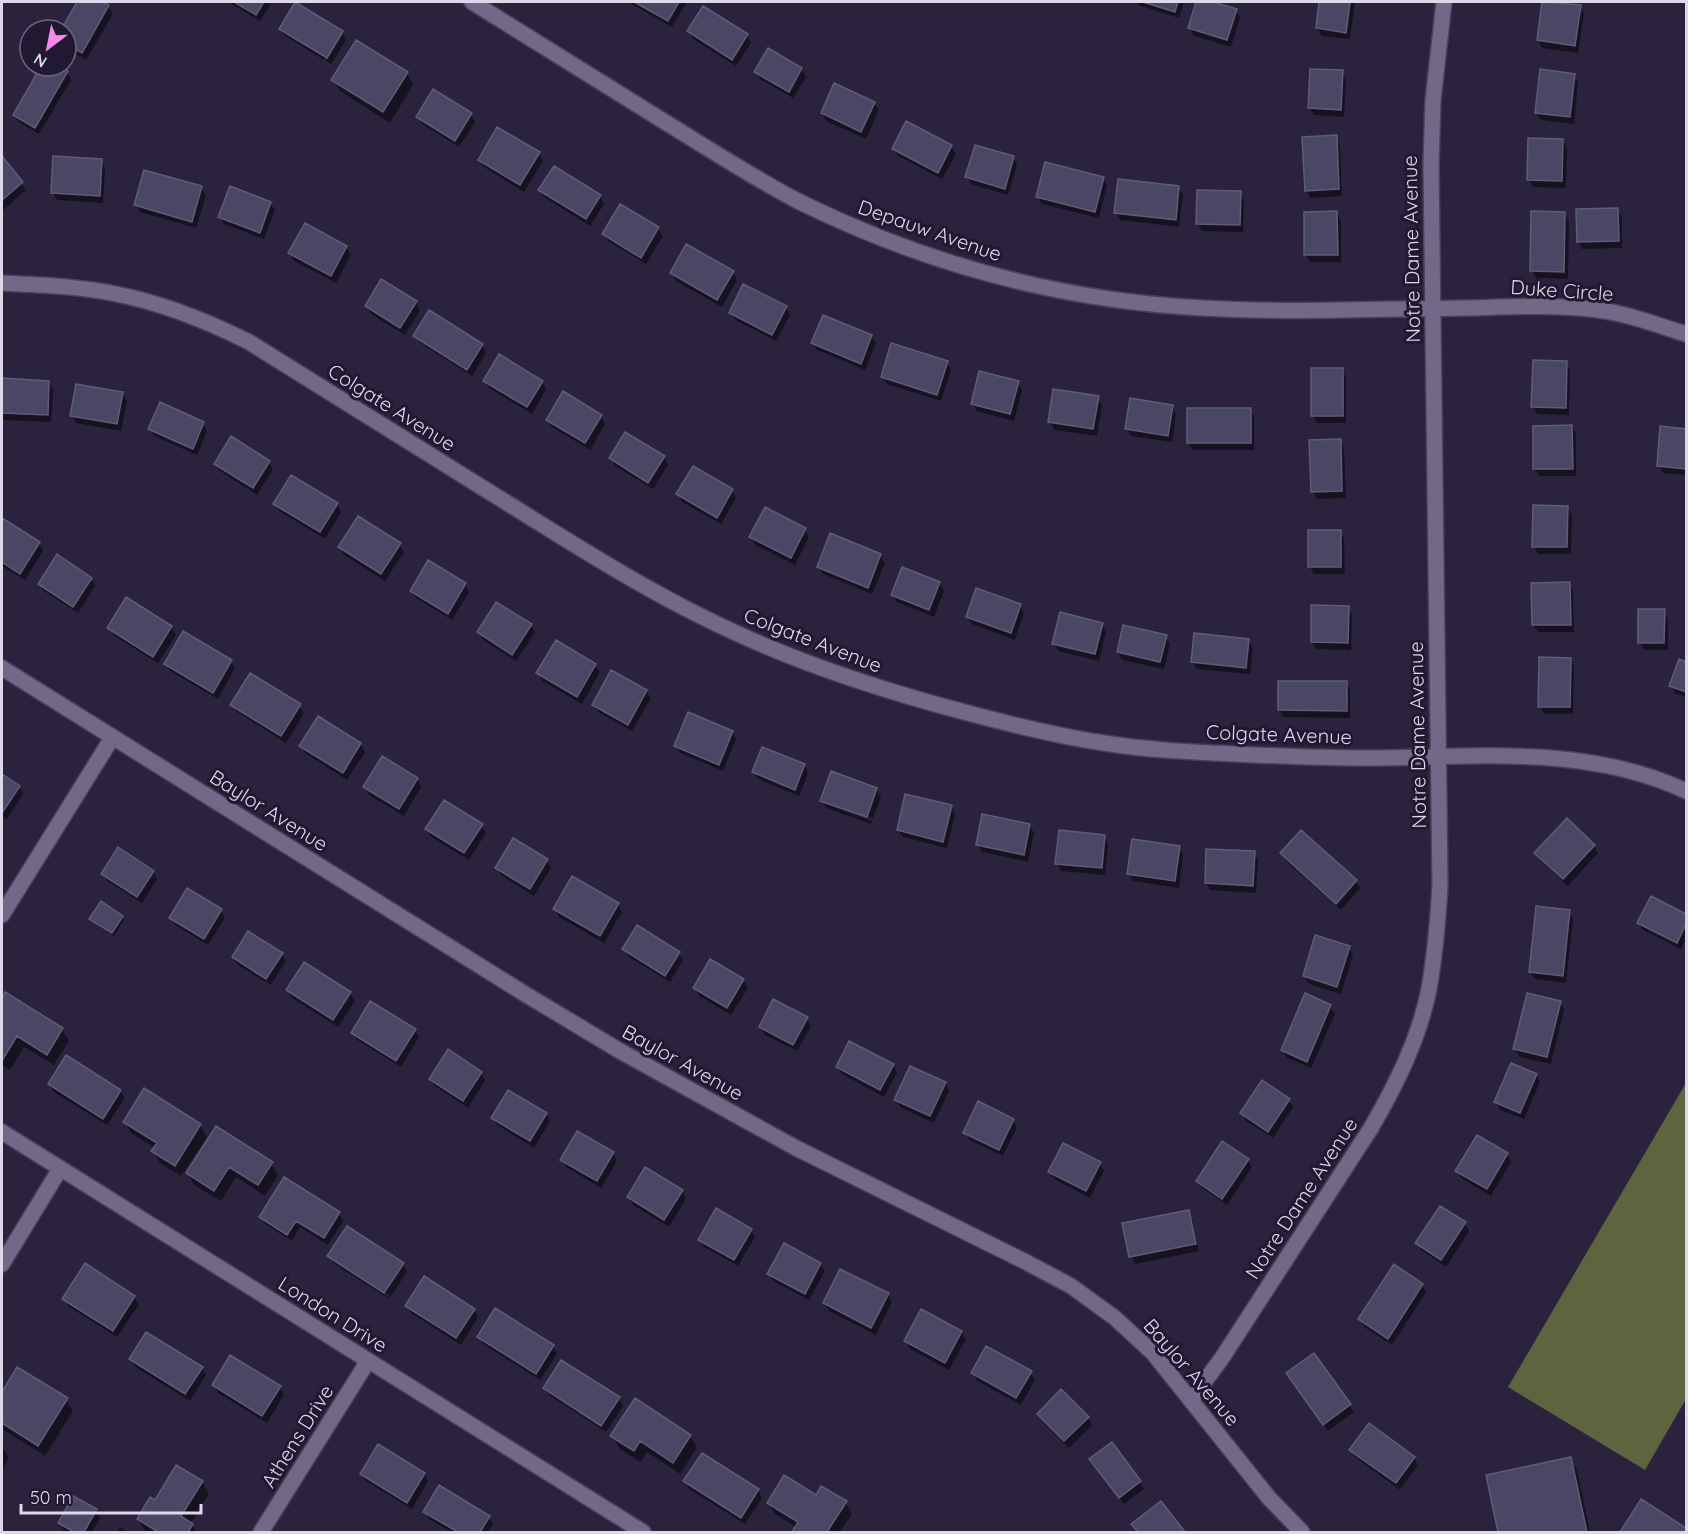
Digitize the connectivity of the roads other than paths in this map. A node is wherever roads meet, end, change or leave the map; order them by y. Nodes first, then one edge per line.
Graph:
1 (472, 2) edge
2 (1444, 2) edge
3 (2, 283) edge
4 (1433, 308) junction
5 (1686, 334) edge
6 (2, 668) edge
7 (112, 738) junction
8 (1438, 757) junction
9 (1686, 791) edge
10 (2, 915) edge
11 (2, 1132) edge
12 (60, 1169) junction
13 (2, 1264) edge
14 (368, 1361) junction
15 (1191, 1400) junction
16 (261, 1533) edge
17 (643, 1533) edge
18 (1302, 1533) edge

1 - 4 street, Depauw Avenue
2 - 4 street, Notre Dame Avenue
3 - 8 street, Colgate Avenue
4 - 5 street, Duke Circle
4 - 8 street, Notre Dame Avenue
6 - 7 street, Baylor Avenue
7 - 10 street
7 - 15 street, Baylor Avenue
8 - 9 street, Colgate Avenue
8 - 15 street, Notre Dame Avenue
11 - 12 street, London Drive
12 - 13 street
12 - 14 street, London Drive
14 - 16 street, Athens Drive
14 - 17 street, London Drive
15 - 18 street, Baylor Avenue

